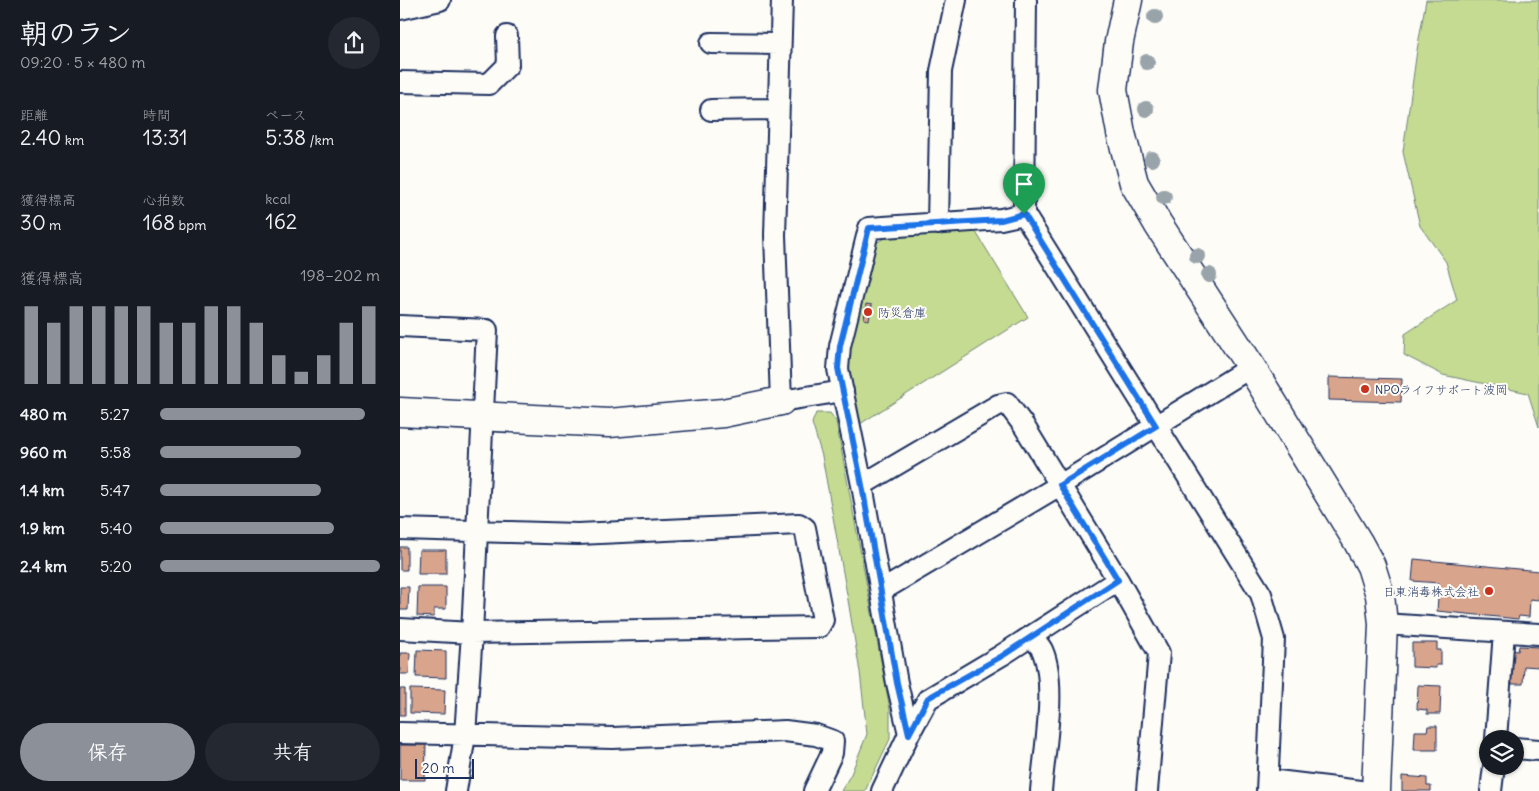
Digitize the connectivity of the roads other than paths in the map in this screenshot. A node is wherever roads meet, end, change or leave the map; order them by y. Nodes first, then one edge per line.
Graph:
1 (440, 0) edge
2 (782, 0) edge
3 (956, 0) edge
4 (1026, 0) edge
5 (1128, 0) edge
6 (400, 9) edge
7 (507, 36) dead end
8 (711, 43) dead end
9 (780, 44) junction
10 (400, 82) edge
11 (778, 109) junction
12 (711, 110) dead end
13 (1024, 214) junction
14 (938, 224) junction
15 (400, 326) edge
16 (1251, 367) junction
17 (843, 391) junction
18 (781, 402) junction
19 (400, 412) edge
20 (483, 417) junction
21 (1156, 426) junction
22 (862, 485) junction
23 (1060, 485) junction
24 (400, 528) edge
25 (476, 531) junction
26 (1118, 580) junction
27 (881, 591) junction
28 (1383, 624) junction
29 (400, 630) edge
30 (1504, 632) junction
31 (472, 633) junction
32 (1539, 634) edge
33 (1031, 637) junction
34 (1497, 730) edge
35 (400, 733) edge
36 (909, 734) junction
37 (464, 735) junction
38 (1524, 749) edge
39 (1539, 750) edge
40 (1493, 775) edge
41 (1268, 786) edge
42 (884, 790) edge
43 (456, 791) edge
44 (814, 791) edge
45 (1041, 791) edge
46 (1147, 791) edge
47 (1360, 791) edge
48 (1376, 791) edge
49 (1492, 791) edge

1 - 6 street
2 - 9 street
3 - 14 street
4 - 13 street
5 - 16 street
7 - 10 street
8 - 9 street
9 - 11 street
11 - 12 street
11 - 18 street
13 - 14 street
13 - 21 street
14 - 17 street
15 - 20 street
16 - 21 street
16 - 28 street
17 - 18 street
17 - 22 street
18 - 20 street
19 - 20 street
20 - 25 street
21 - 23 street
21 - 41 street
22 - 23 street
22 - 27 street
23 - 26 street
23 - 27 street
24 - 25 street
25 - 31 street
25 - 31 street
26 - 33 street
26 - 46 street
27 - 36 street
28 - 30 street
28 - 48 street
29 - 31 street
30 - 32 street
30 - 34 street
31 - 37 street
33 - 36 street
33 - 45 street
35 - 37 street
36 - 42 street
37 - 43 street
37 - 44 street
38 - 39 street
40 - 49 street
41 - 47 street

